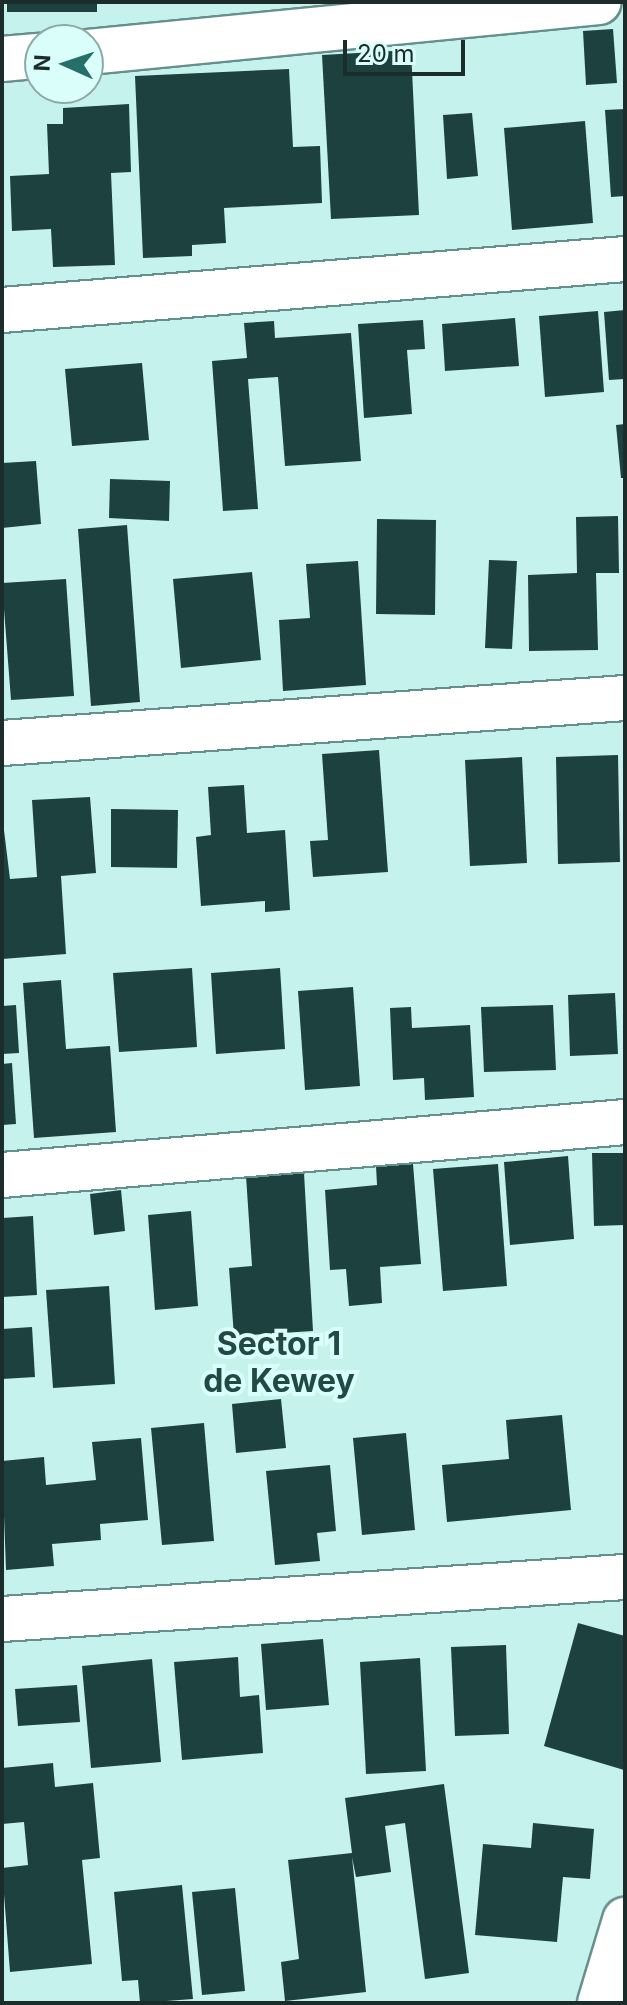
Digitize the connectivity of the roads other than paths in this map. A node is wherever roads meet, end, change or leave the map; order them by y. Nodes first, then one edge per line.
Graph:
1 (599, 2) edge
2 (104, 50) edge
3 (24, 57) edge
4 (2, 59) edge
5 (625, 259) edge
6 (2, 310) edge
7 (625, 698) edge
8 (2, 743) edge
9 (625, 1122) edge
10 (2, 1175) edge
11 (625, 1577) edge
12 (2, 1619) edge
13 (625, 1920) edge
14 (600, 2003) edge

1 - 2 street
3 - 4 street
5 - 6 street
7 - 8 street
9 - 10 street
11 - 12 street
13 - 14 street

